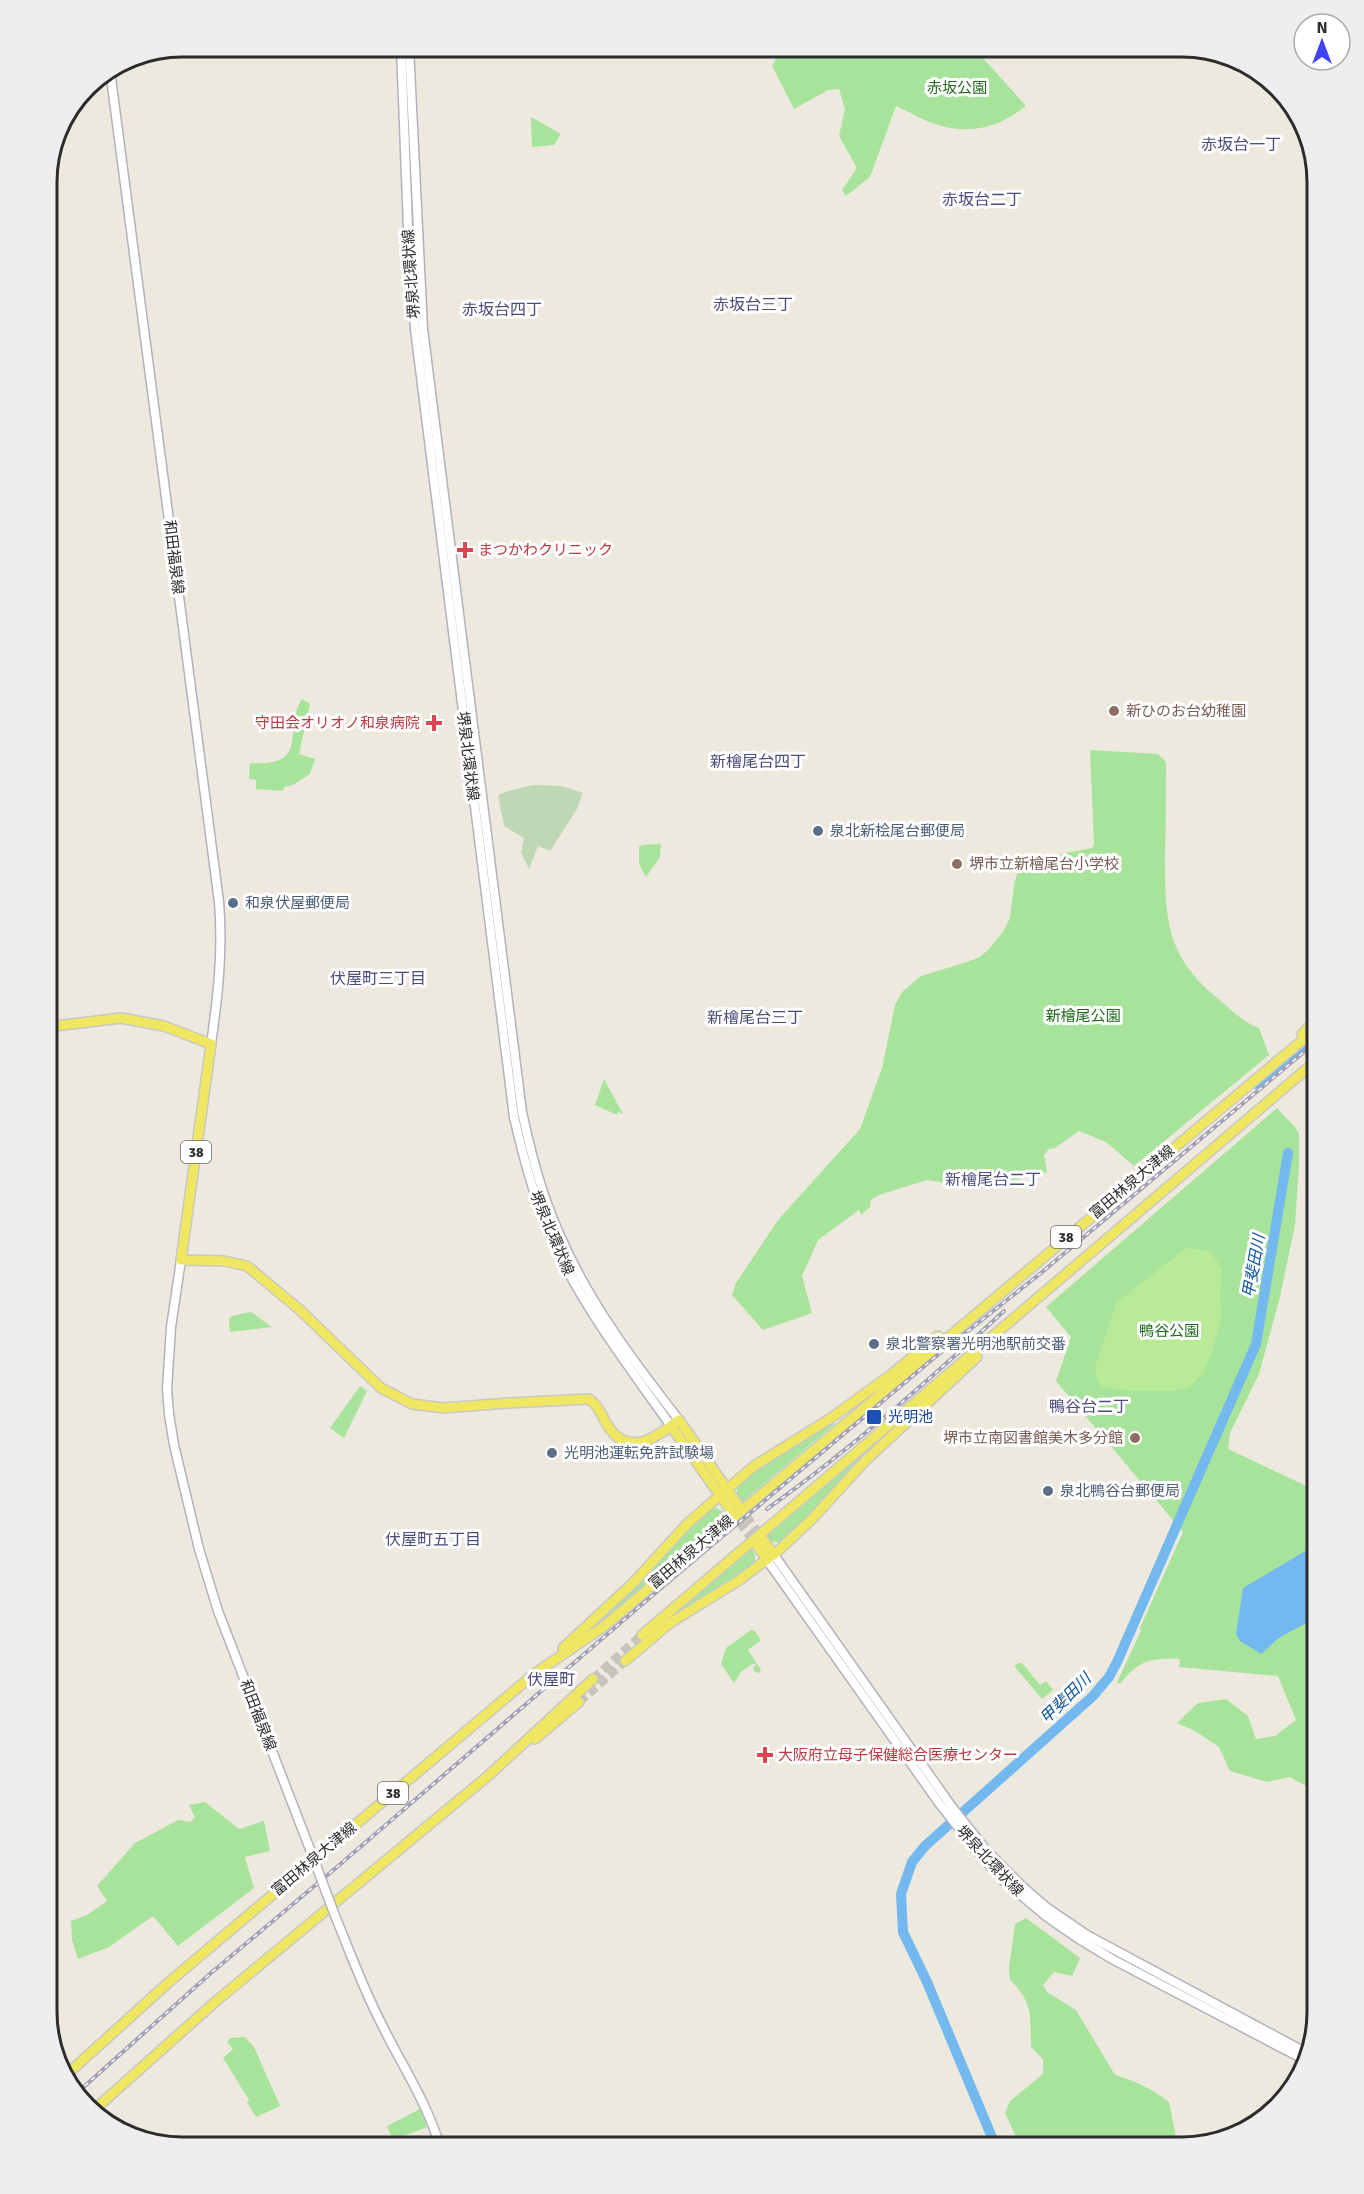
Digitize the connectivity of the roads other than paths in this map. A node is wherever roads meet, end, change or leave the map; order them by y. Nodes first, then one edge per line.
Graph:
1 (401, 57) edge
2 (410, 57) edge
3 (111, 79) edge
4 (57, 1026) edge
5 (1307, 1029) edge
6 (1307, 1036) edge
7 (212, 1044) junction
8 (1307, 1070) edge
9 (1257, 1077) junction
10 (181, 1260) junction
11 (920, 1355) junction
12 (943, 1384) junction
13 (675, 1423) junction
14 (723, 1492) junction
15 (735, 1508) tunnel mouth
16 (759, 1541) tunnel mouth
17 (770, 1557) junction
18 (642, 1635) tunnel mouth
19 (625, 1661) tunnel mouth
20 (534, 1674) junction
21 (592, 1679) tunnel mouth
22 (579, 1702) tunnel mouth
23 (488, 1776) junction
24 (961, 1825) junction
25 (1301, 2050) edge
26 (1298, 2057) edge
27 (72, 2070) edge
28 (99, 2105) edge
29 (438, 2137) edge

1 - 13 main road, 堺泉北環状線
2 - 13 main road, 堺泉北環状線
3 - 7 main road, 和田福泉線
4 - 7 main road
5 - 9 main road
6 - 9 main road, 富田林泉大津線 / 38
7 - 10 main road, 38
8 - 12 main road, 富田林泉大津線 / 38
9 - 11 main road, 富田林泉大津線 / 38
10 - 13 main road
10 - 29 main road, 和田福泉線, bridge
11 - 14 main road
11 - 20 main road, 富田林泉大津線 / 38
12 - 17 main road
12 - 18 main road
13 - 14 main road, 富田林泉大津線
14 - 15 main road, 富田林泉大津線
14 - 20 main road
16 - 17 main road
17 - 19 main road
17 - 24 main road, 堺泉北環状線
20 - 27 main road, 富田林泉大津線 / 38
21 - 23 main road
22 - 23 main road
23 - 28 main road
24 - 25 main road, 堺泉北環状線
24 - 26 main road, 堺泉北環状線

